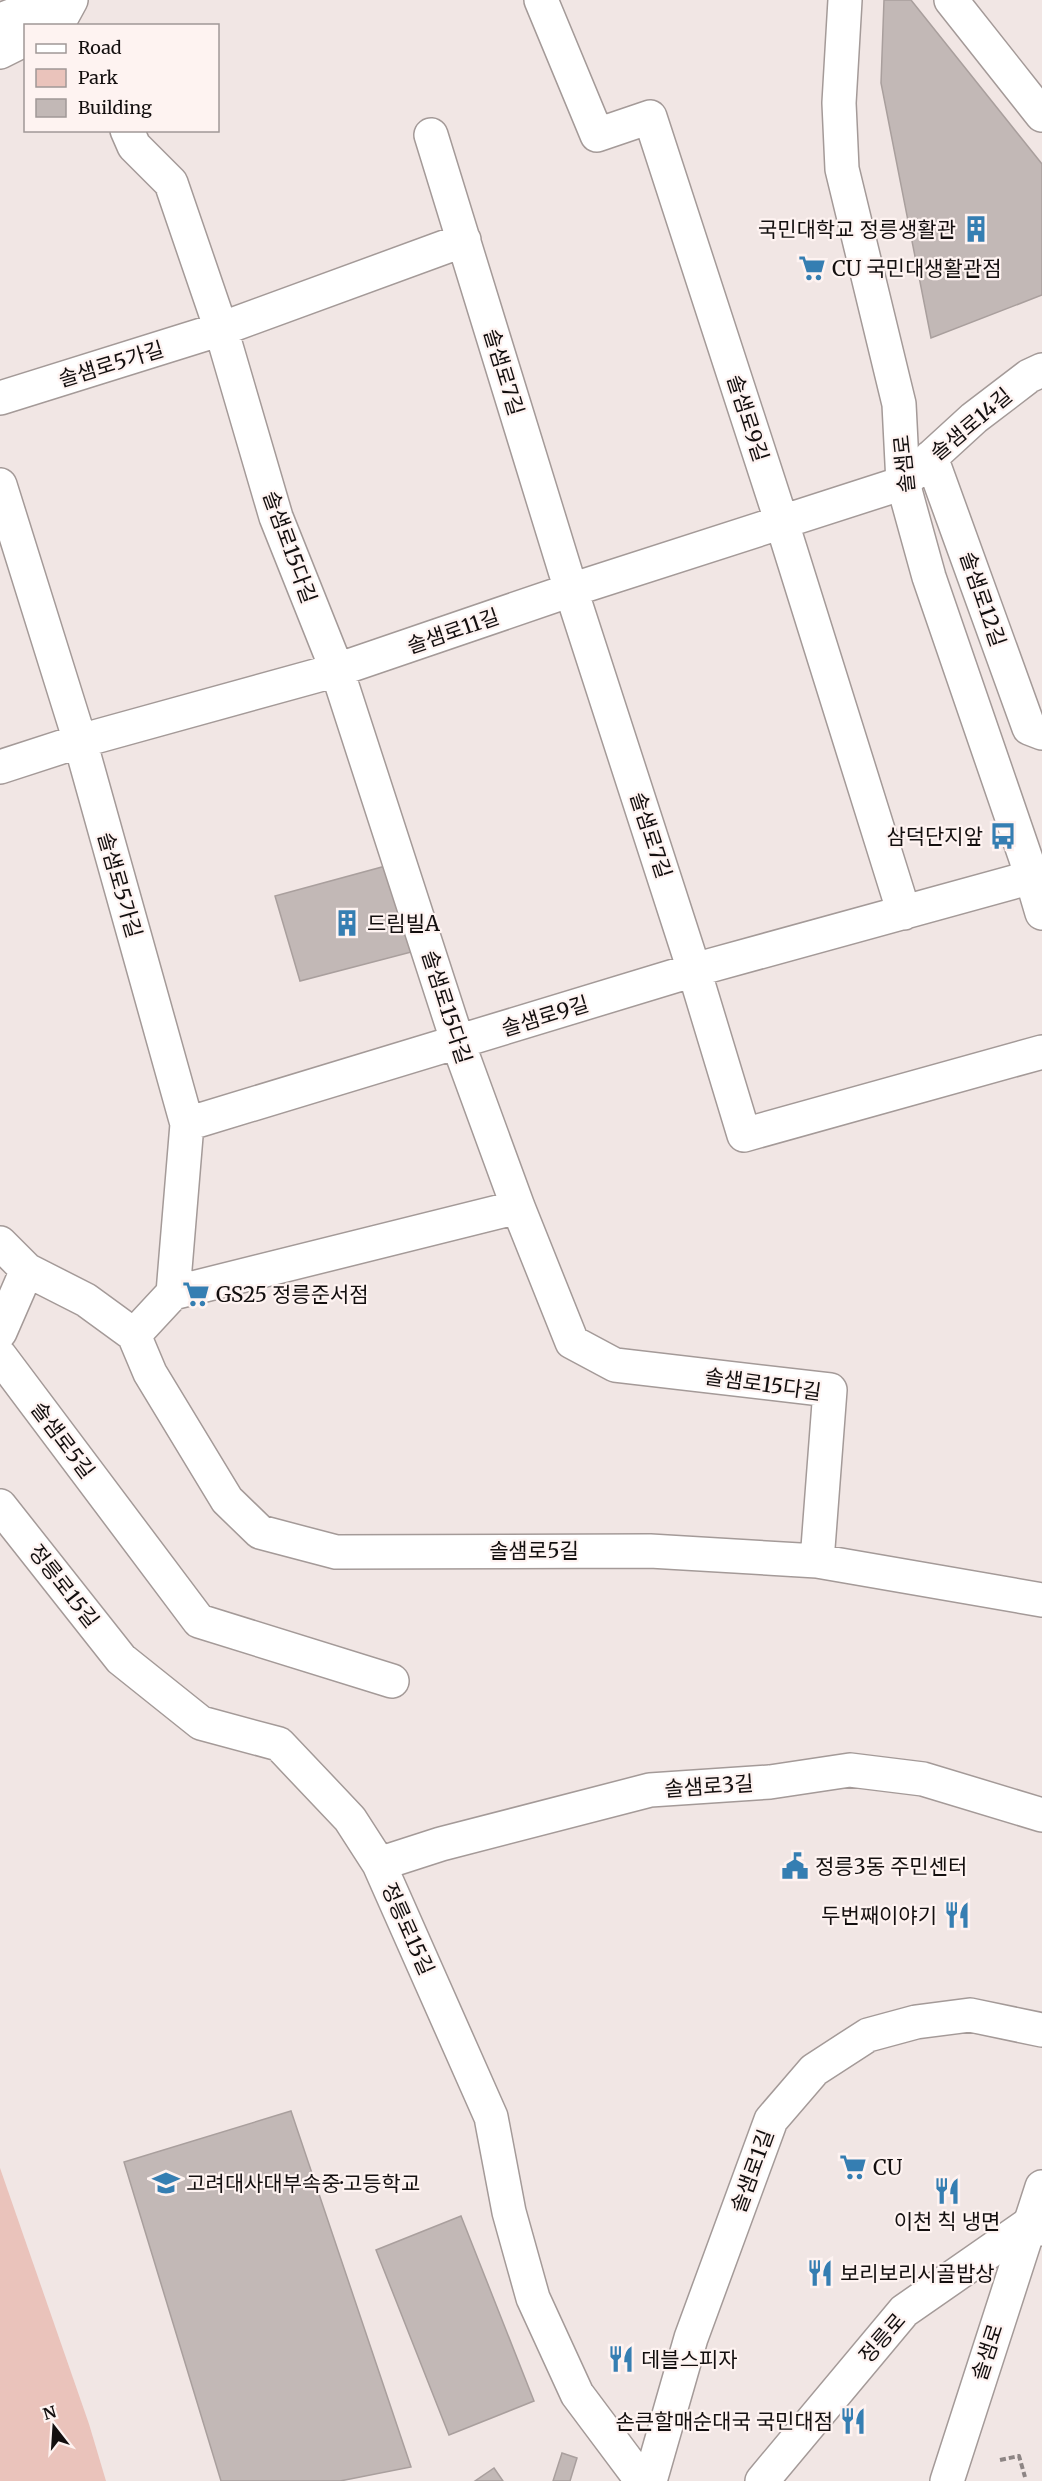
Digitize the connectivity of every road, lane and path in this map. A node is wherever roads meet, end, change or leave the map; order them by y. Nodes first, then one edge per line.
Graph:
1 (54, 0) edge
2 (71, 0) edge
3 (77, 0) edge
4 (541, 0) edge
5 (845, 0) edge
6 (951, 0) edge
7 (0, 20) edge
8 (56, 24) edge
9 (82, 24) edge
10 (24, 40) edge
11 (0, 52) edge
12 (1042, 115) edge
13 (127, 132) edge
14 (431, 135) dead end
15 (464, 240) junction
16 (221, 329) junction
17 (1042, 370) edge
18 (0, 398) edge
19 (931, 457) junction
20 (903, 483) junction
21 (0, 485) edge
22 (782, 523) junction
23 (571, 590) junction
24 (337, 670) junction
25 (1042, 733) edge
26 (80, 741) junction
27 (0, 767) edge
28 (1032, 877) junction
29 (904, 912) junction
30 (1042, 913) edge
31 (694, 970) junction
32 (458, 1043) junction
33 (1042, 1052) edge
34 (187, 1124) junction
35 (518, 1207) junction
36 (0, 1243) edge
37 (27, 1270) junction
38 (173, 1293) junction
39 (0, 1332) edge
40 (134, 1335) junction
41 (0, 1356) edge
42 (0, 1506) edge
43 (817, 1561) junction
44 (1042, 1600) edge
45 (392, 1682) dead end
46 (1042, 1815) edge
47 (379, 1864) junction
48 (1042, 2030) edge
49 (1042, 2187) edge
50 (1035, 2226) edge
51 (1000, 2460) dead end
52 (1025, 2476) dead end
53 (642, 2481) edge
54 (650, 2481) edge
55 (762, 2481) edge
56 (947, 2481) edge

1 - 7 street
2 - 8 street
3 - 9 street
4 - 22 street, 솔샘로9길
5 - 20 street, 솔샘로
6 - 12 street
10 - 11 street
13 - 16 street, 솔샘로15다길
14 - 15 street, 솔샘로7길
15 - 16 street
15 - 23 street, 솔샘로7길
16 - 18 street, 솔샘로5가길
16 - 24 street, 솔샘로15다길
17 - 19 street, 솔샘로14길
19 - 20 street, 솔샘로14길
19 - 25 street, 솔샘로12길
20 - 22 street, 솔샘로11길
20 - 28 street, 솔샘로
21 - 26 street, 솔샘로5가길
22 - 23 street, 솔샘로11길
22 - 29 street, 솔샘로9길
23 - 24 street, 솔샘로11길
23 - 31 street, 솔샘로7길
24 - 26 street, 솔샘로11길
24 - 32 street, 솔샘로15다길
26 - 27 street, 솔샘로11길
26 - 34 street, 솔샘로5가길
28 - 29 street, 솔샘로9길
28 - 30 street, 솔샘로
29 - 31 street, 솔샘로9길
31 - 32 street, 솔샘로9길
31 - 33 street, 솔샘로7길
32 - 34 street, 솔샘로9길
32 - 35 street, 솔샘로15다길
34 - 38 street, 솔샘로5가길
35 - 38 street
35 - 43 street, 솔샘로15다길
36 - 37 street
37 - 39 street
37 - 40 street
38 - 40 street
40 - 43 street, 솔샘로5길
41 - 45 street, 솔샘로5길
42 - 47 street, 정릉로15길
43 - 44 street, 솔샘로5길
46 - 47 street, 솔샘로3길
47 - 53 street, 정릉로15길
48 - 54 street, 솔샘로1길
49 - 50 street, 솔샘로
50 - 55 street, 정릉로
50 - 56 street, 솔샘로
51 - 52 path

